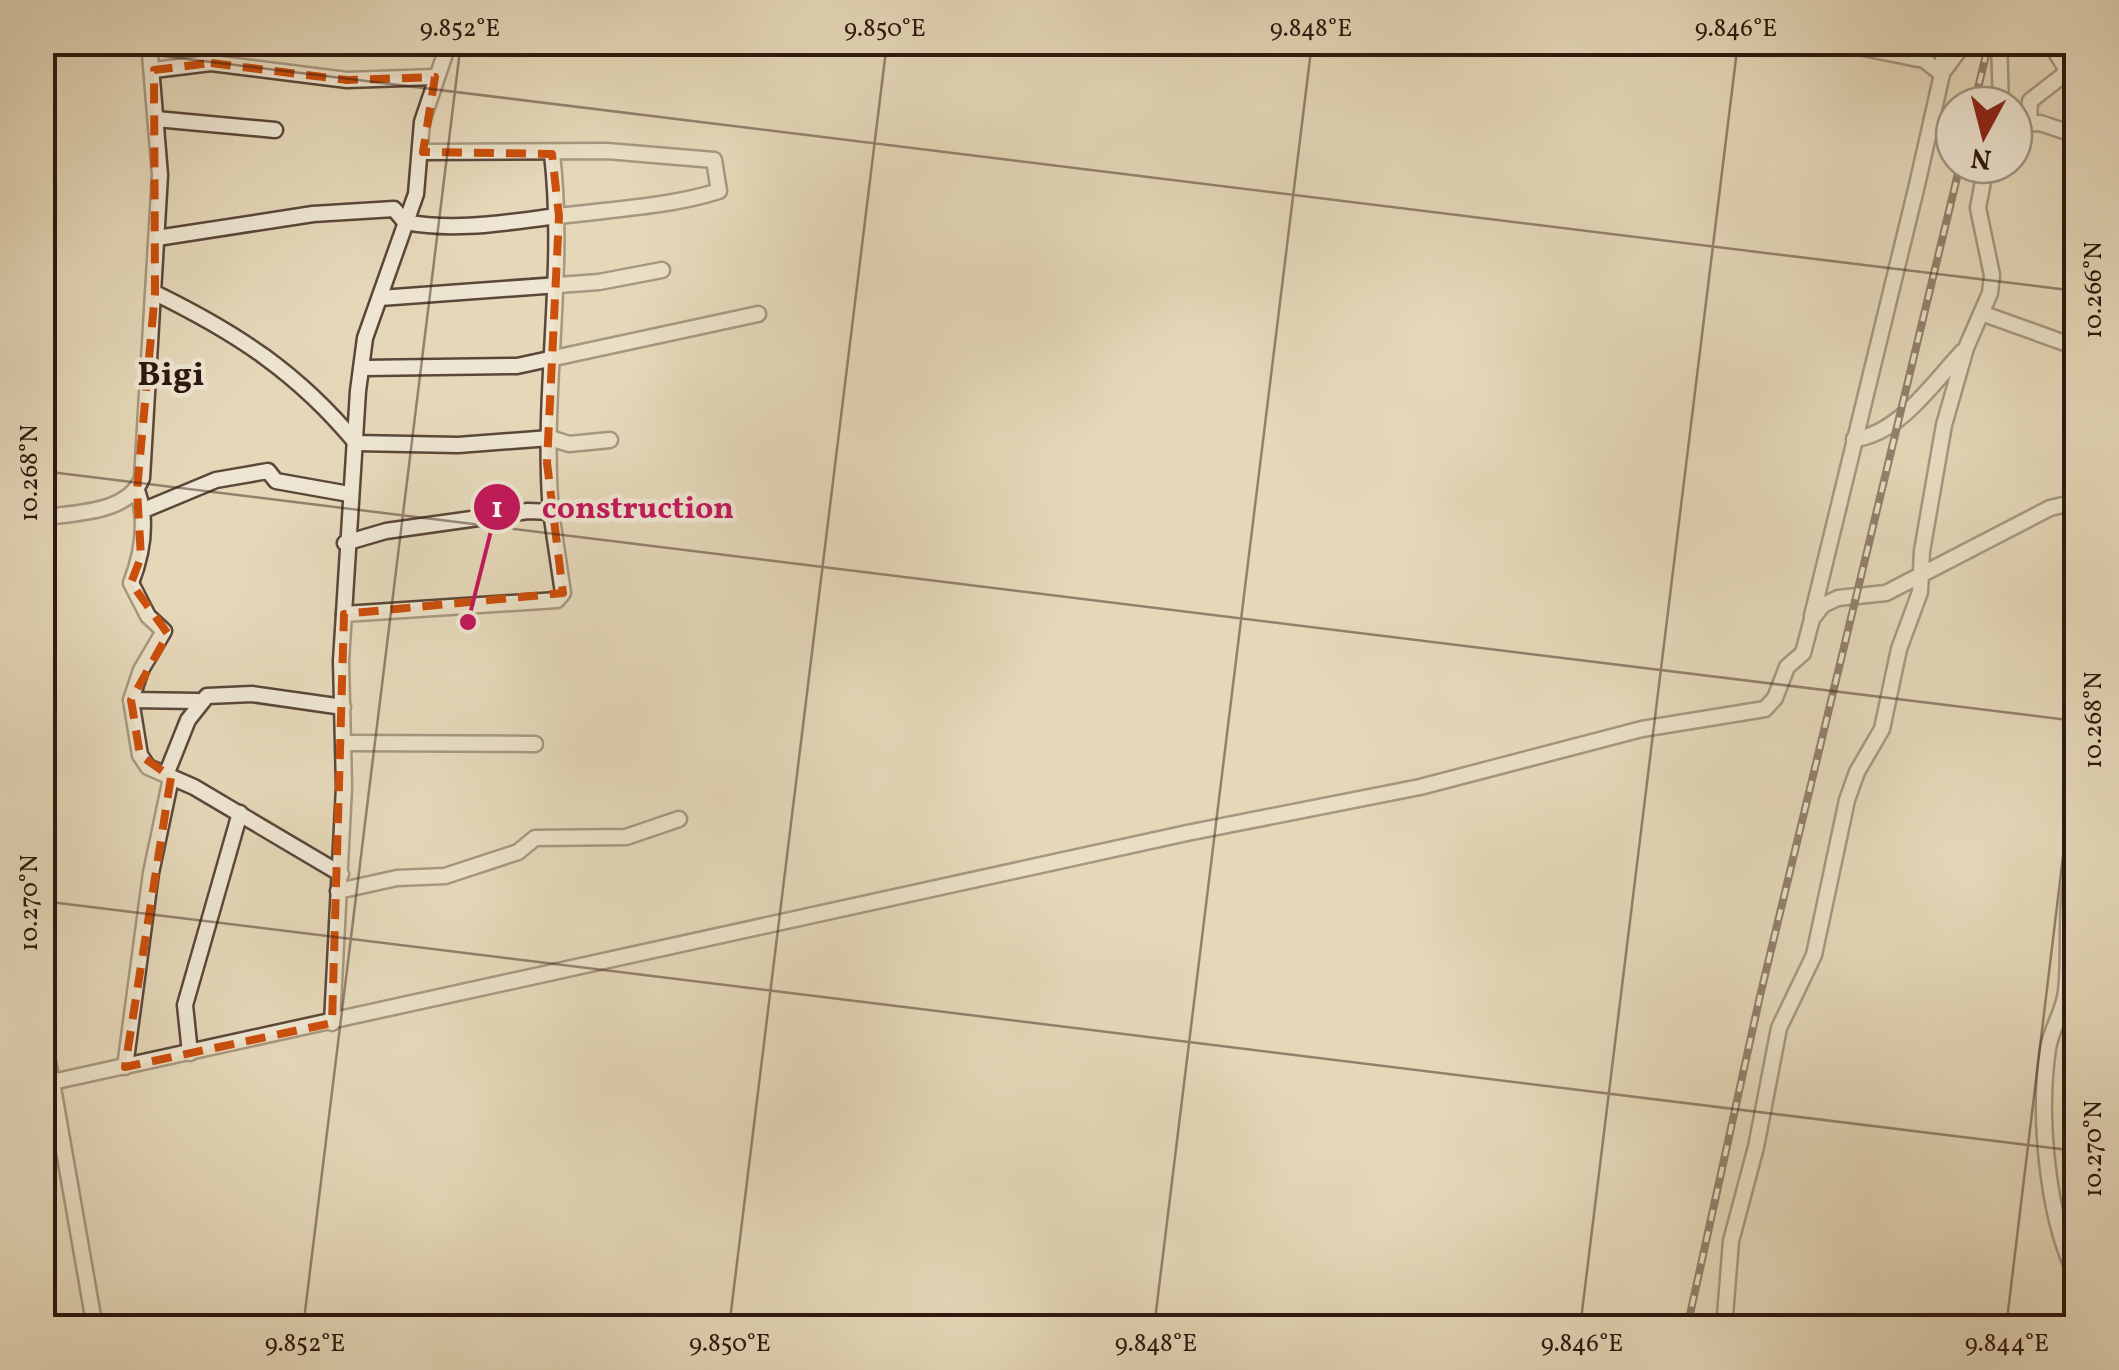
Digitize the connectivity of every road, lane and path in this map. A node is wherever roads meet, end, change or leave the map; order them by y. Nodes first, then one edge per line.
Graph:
1 (150, 42) edge
2 (450, 42) edge
3 (1834, 42) edge
4 (1900, 42) edge
5 (1944, 42) edge
6 (1965, 42) edge
7 (1998, 42) edge
8 (2050, 42) edge
9 (1918, 59) junction
10 (154, 70) junction
11 (2066, 72) junction
12 (1942, 74) junction
13 (435, 77) junction
14 (2000, 85) edge
15 (2076, 86) edge
16 (2034, 98) edge
17 (156, 119) junction
18 (2034, 126) edge
19 (275, 130) dead end
20 (2076, 135) edge
21 (423, 152) junction
22 (552, 154) junction
23 (1982, 185) edge
24 (560, 216) junction
25 (405, 222) junction
26 (157, 238) junction
27 (662, 270) dead end
28 (557, 282) junction
29 (155, 293) junction
30 (380, 298) junction
31 (758, 314) dead end
32 (1984, 314) junction
33 (2076, 346) edge
34 (1966, 348) junction
35 (554, 357) junction
36 (363, 368) junction
37 (550, 438) junction
38 (1854, 439) junction
39 (610, 440) dead end
40 (356, 443) junction
41 (137, 490) junction
42 (349, 494) junction
43 (2076, 502) edge
44 (144, 510) junction
45 (551, 512) junction
46 (42, 518) edge
47 (346, 542) junction
48 (1924, 573) junction
49 (344, 614) junction
50 (1812, 619) junction
51 (132, 700) junction
52 (198, 701) junction
53 (343, 707) junction
54 (344, 743) junction
55 (535, 744) dead end
56 (169, 776) junction
57 (240, 813) junction
58 (679, 819) dead end
59 (2076, 861) edge
60 (341, 874) junction
61 (338, 891) junction
62 (332, 1023) junction
63 (42, 1031) edge
64 (190, 1053) junction
65 (125, 1067) junction
66 (52, 1082) junction
67 (2076, 1275) edge
68 (95, 1325) edge
69 (54, 1328) edge
70 (1724, 1328) edge

1 - 10 street
2 - 13 street
3 - 9 street
4 - 9 street
5 - 12 street
6 - 12 street
7 - 14 street
8 - 11 street
9 - 12 street
10 - 13 street
10 - 17 street
11 - 15 street
11 - 16 street
12 - 38 street
13 - 21 street
17 - 19 street
17 - 26 street
18 - 20 street
21 - 22 street
21 - 25 street
22 - 24 street
22 - 24 street
23 - 32 street
24 - 25 street
24 - 28 street
25 - 26 street
25 - 30 street
26 - 29 street
27 - 28 street
28 - 30 street
28 - 35 street
29 - 40 street
29 - 41 street
30 - 36 street
31 - 35 street
32 - 33 street
32 - 34 street
34 - 38 street
34 - 48 street
35 - 36 street
35 - 37 street
36 - 40 street
37 - 39 street
37 - 40 street
37 - 45 street
38 - 50 street
40 - 42 street
41 - 44 street
41 - 46 street
42 - 44 street
42 - 47 street
43 - 48 street
44 - 51 street
45 - 47 street
45 - 49 street
47 - 49 street
48 - 50 street
48 - 70 street
49 - 53 street
50 - 62 street
51 - 52 street
51 - 56 street
52 - 53 street
52 - 56 street
53 - 54 street
54 - 55 street
54 - 60 street
56 - 57 street
56 - 65 street
57 - 60 street
57 - 64 street
58 - 61 street
59 - 67 street
60 - 61 street
61 - 62 street
62 - 64 street
63 - 66 street
64 - 65 street
65 - 66 street
66 - 68 street
68 - 69 street

